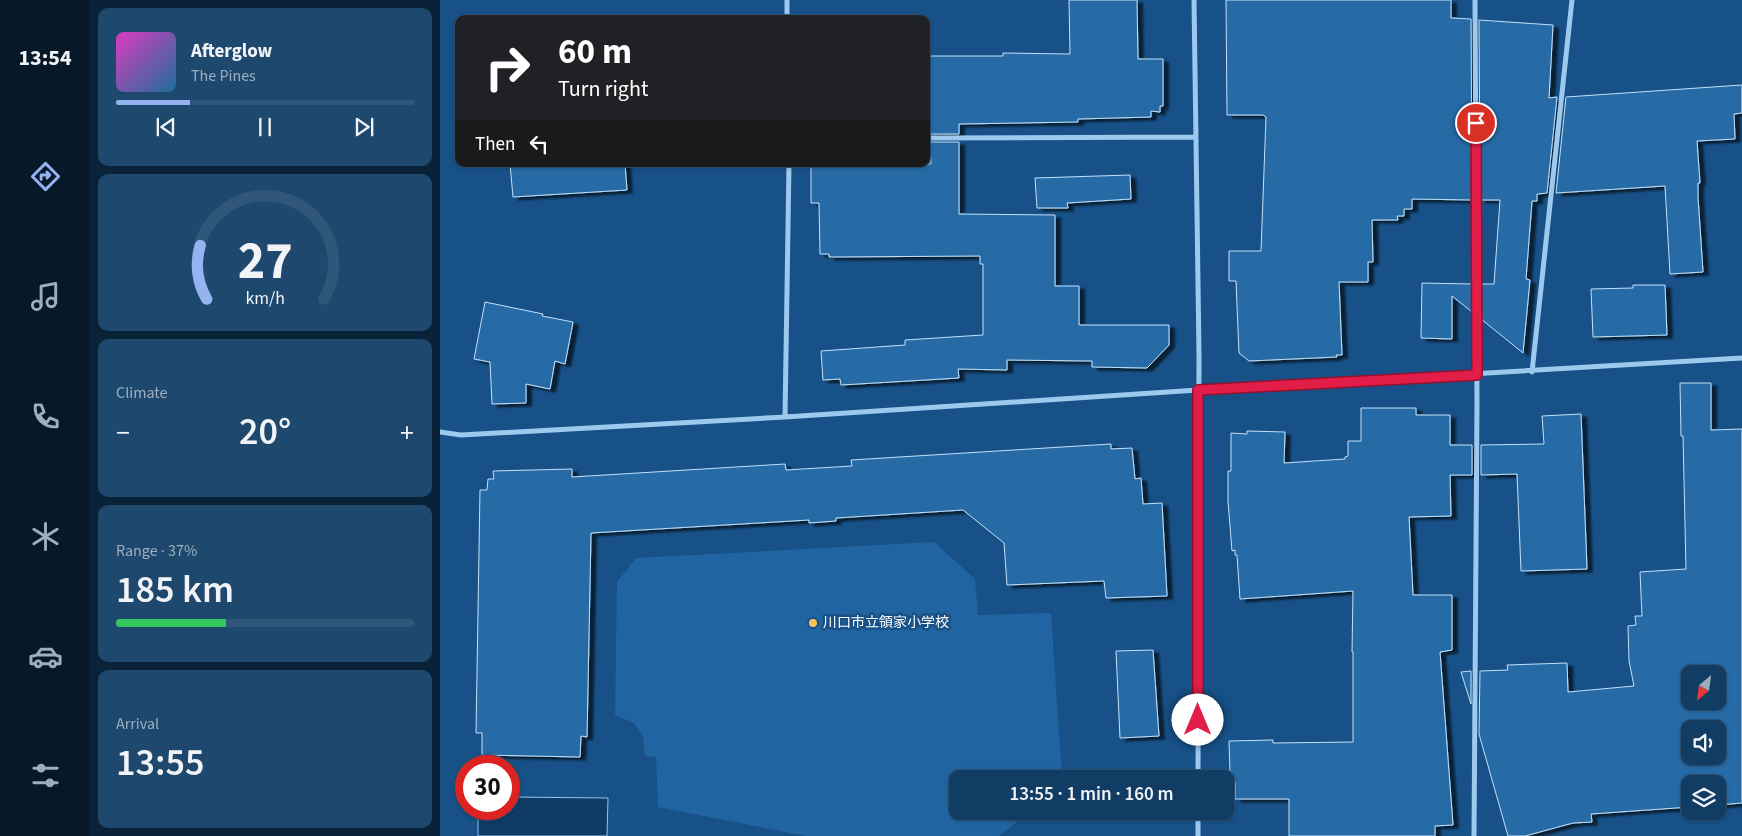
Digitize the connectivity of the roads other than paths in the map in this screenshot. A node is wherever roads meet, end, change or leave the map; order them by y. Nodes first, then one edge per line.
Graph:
1 (787, 0) edge
2 (1194, 0) edge
3 (1475, 0) edge
4 (1572, 0) edge
5 (787, 15) edge
6 (1195, 137) junction
7 (930, 138) edge
8 (789, 167) edge
9 (1742, 358) edge
10 (1532, 372) junction
11 (1477, 375) junction
12 (1198, 390) junction
13 (785, 417) junction
14 (440, 432) edge
15 (1198, 770) edge
16 (1198, 820) edge
17 (1198, 836) edge
18 (1474, 836) edge

1 - 5 street
2 - 6 street
3 - 11 street
4 - 10 street
6 - 7 street
6 - 12 street
8 - 13 street
9 - 10 street
10 - 11 street
11 - 12 street
11 - 18 street
12 - 13 street
12 - 15 street
13 - 14 street
16 - 17 street

